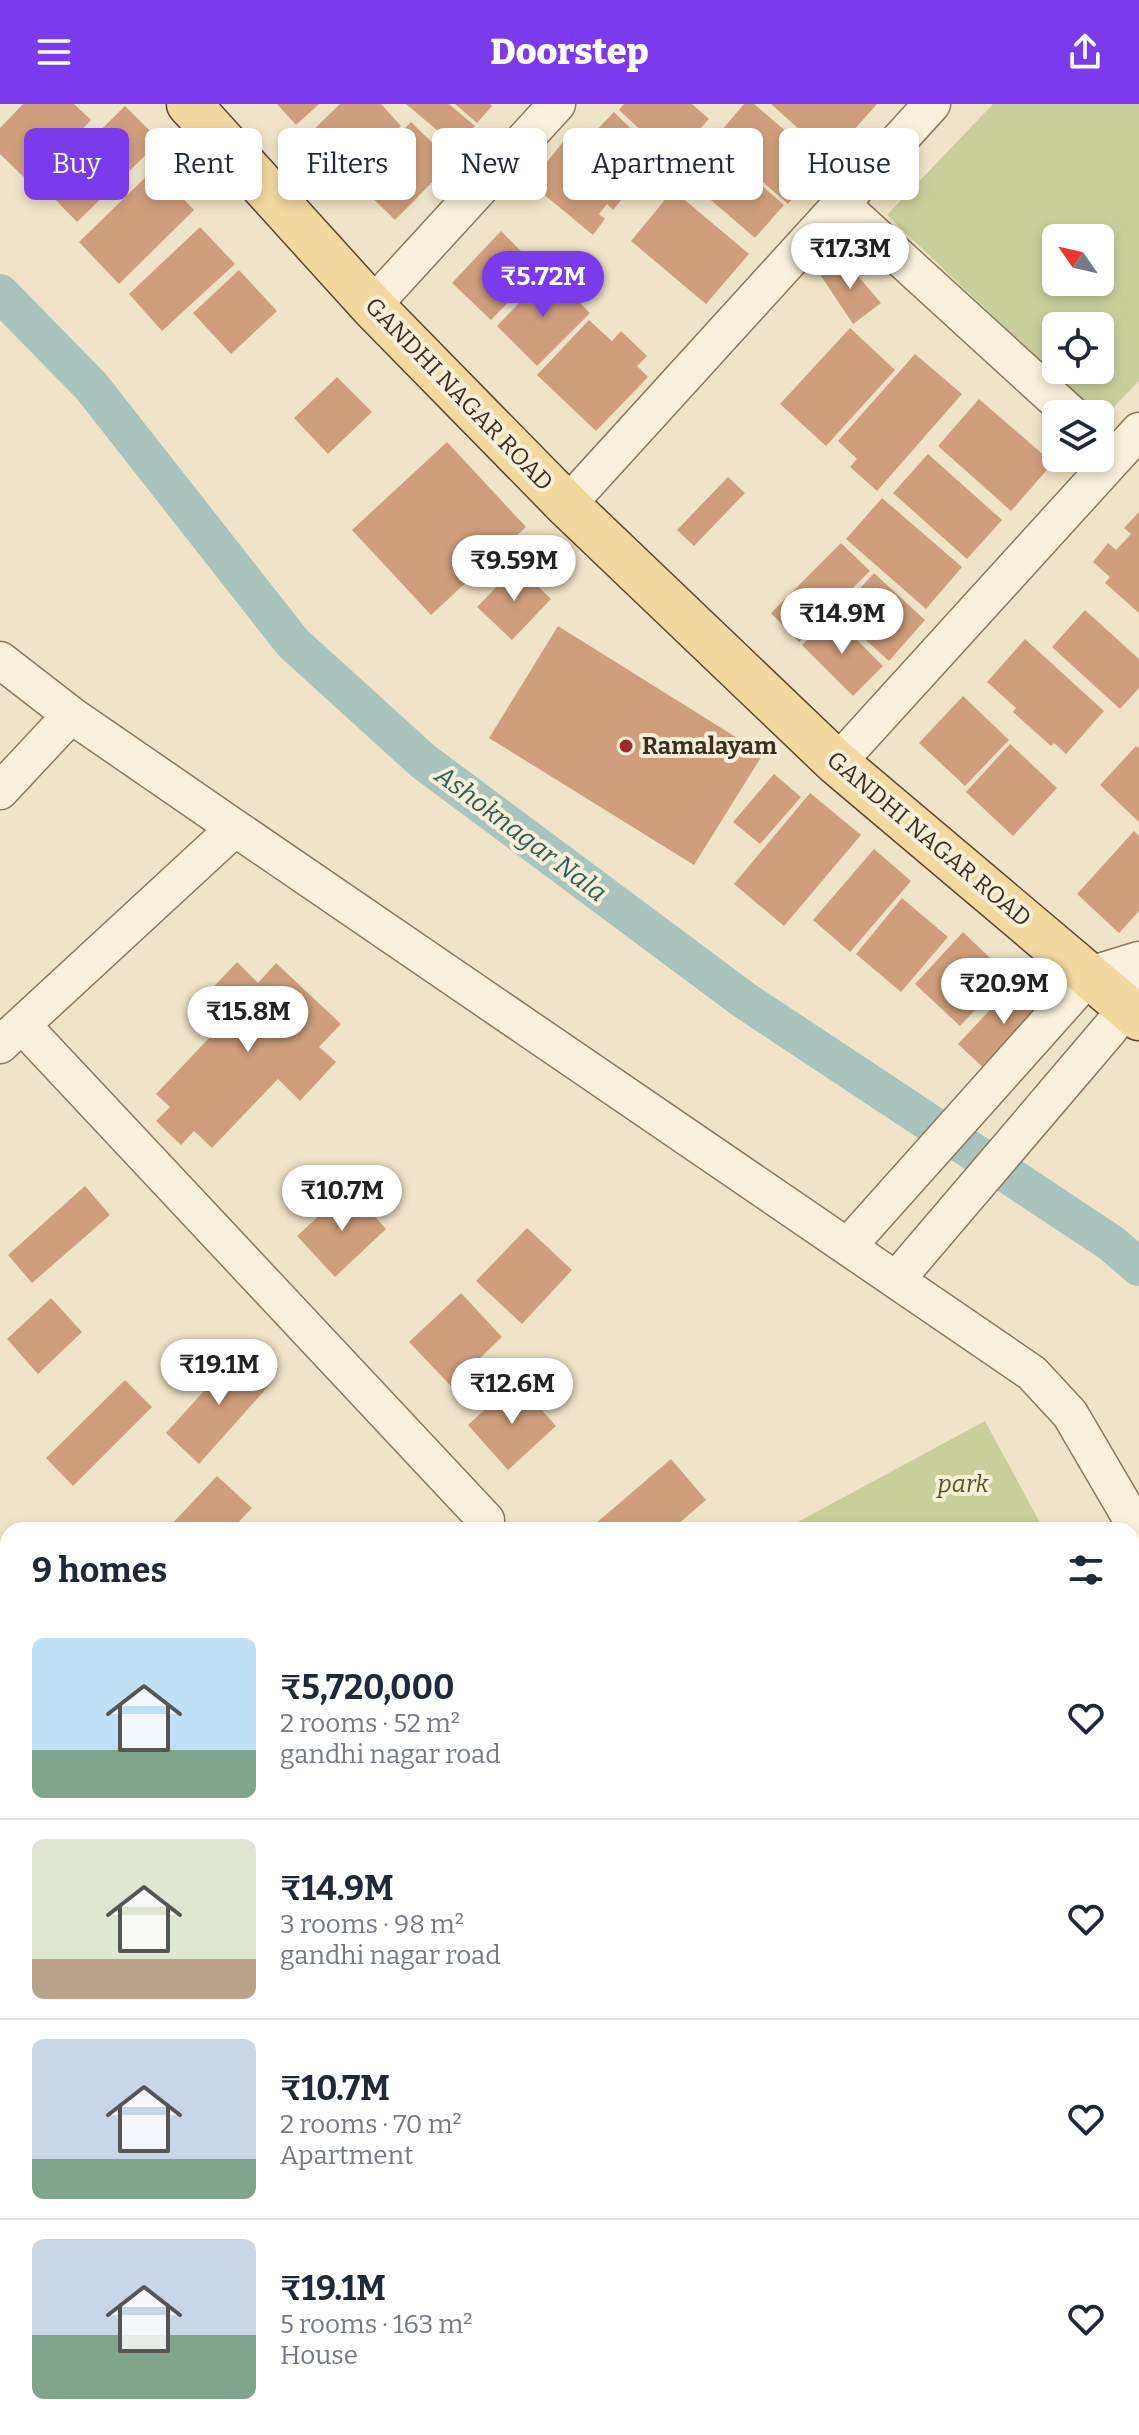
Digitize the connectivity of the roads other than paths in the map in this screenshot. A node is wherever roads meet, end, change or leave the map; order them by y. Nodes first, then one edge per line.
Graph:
1 (189, 104) edge
2 (557, 104) edge
3 (932, 104) edge
4 (841, 204) junction
5 (372, 306) junction
6 (1056, 400) edge
7 (1119, 443) edge
8 (567, 505) junction
9 (0, 660) edge
10 (71, 715) junction
11 (837, 763) junction
12 (0, 791) edge
13 (235, 828) junction
14 (1139, 960) edge
15 (1090, 975) junction
16 (1128, 1010) edge
17 (11, 1035) edge
18 (848, 1246) junction
19 (896, 1280) junction
20 (486, 1520) dead end
21 (1133, 1522) edge

1 - 5 main road, GANDHI NAGAR ROAD
2 - 5 street
3 - 4 street
4 - 6 street
4 - 8 street
5 - 8 main road, GANDHI NAGAR ROAD
7 - 11 street
8 - 11 main road, GANDHI NAGAR ROAD
9 - 10 street
10 - 12 street
10 - 13 street
11 - 15 main road, GANDHI NAGAR ROAD
13 - 17 street
13 - 18 street
14 - 15 street
15 - 16 main road, GANDHI NAGAR ROAD
15 - 18 street
16 - 19 street
17 - 20 street
18 - 19 street
19 - 21 street

